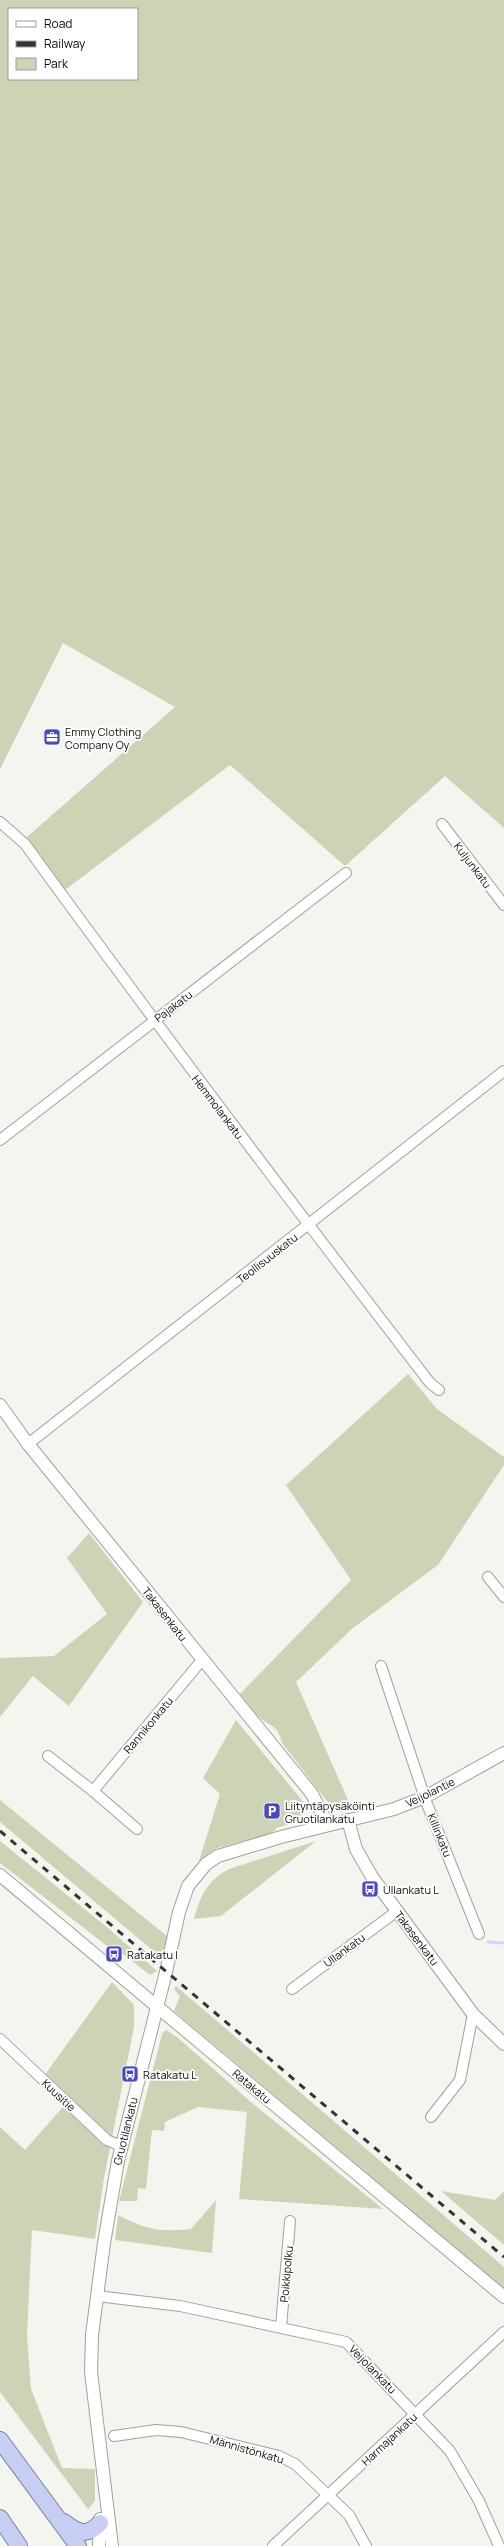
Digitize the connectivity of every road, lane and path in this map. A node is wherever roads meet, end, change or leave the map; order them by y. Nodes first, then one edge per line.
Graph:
1 (0, 822) edge
2 (442, 824) dead end
3 (346, 873) dead end
4 (504, 905) edge
5 (153, 1021) junction
6 (504, 1071) edge
7 (0, 1140) edge
8 (309, 1226) junction
9 (439, 1390) dead end
10 (0, 1405) edge
11 (28, 1444) junction
12 (488, 1577) dead end
13 (504, 1597) edge
14 (202, 1660) junction
15 (381, 1666) dead end
16 (504, 1752) edge
17 (48, 1756) dead end
18 (93, 1791) junction
19 (425, 1797) junction
20 (348, 1820) junction
21 (328, 1824) junction
22 (137, 1828) dead end
23 (0, 1875) edge
24 (397, 1911) junction
25 (479, 1934) dead end
26 (292, 1989) dead end
27 (157, 2005) junction
28 (473, 2014) junction
29 (0, 2039) edge
30 (504, 2044) edge
31 (431, 2117) dead end
32 (121, 2146) junction
33 (290, 2221) dead end
34 (97, 2296) junction
35 (504, 2298) edge
36 (281, 2327) junction
37 (504, 2332) edge
38 (416, 2413) junction
39 (114, 2436) dead end
40 (0, 2440) edge
41 (102, 2466) junction
42 (328, 2496) junction
43 (54, 2513) junction
44 (0, 2518) edge
45 (100, 2523) junction
46 (0, 2537) edge
47 (6, 2546) edge
48 (19, 2546) edge
49 (78, 2546) edge
50 (99, 2546) edge
51 (112, 2546) edge
52 (273, 2546) edge
53 (366, 2546) edge
54 (500, 2546) edge

1 - 5 street, Hemmolankatu
2 - 4 street, Kuljunkatu
3 - 5 street, Pajakatu
5 - 7 street, Pajakatu
5 - 8 street, Hemmolankatu
6 - 8 street, Teollisuuskatu
8 - 9 street, Hemmolankatu
8 - 11 street, Teollisuuskatu
10 - 11 street, Takasenkatu
11 - 14 street, Takasenkatu
12 - 13 street
14 - 18 street, Rannikonkatu
14 - 21 street, Takasenkatu
15 - 19 street, Killinkatu
16 - 19 street, Veijolantie
17 - 18 street
18 - 22 street
19 - 20 street, Veijolantie
19 - 25 street, Killinkatu
20 - 21 street, Veijolantie
20 - 24 street, Takasenkatu
21 - 27 street, Gruotilankatu
23 - 27 street, Ratakatu
24 - 26 street, Ullankatu
24 - 28 street, Takasenkatu
27 - 32 street, Gruotilankatu
27 - 35 street, Ratakatu
28 - 30 street, Takasenkatu
28 - 31 street
29 - 32 street, Kuusitie
32 - 34 street, Gruotilankatu
33 - 36 street, Poikkipolku
34 - 36 street, Veijolankatu
34 - 41 street, Gruotilankatu
36 - 38 street, Veijolankatu
37 - 38 street, Harmajankatu
38 - 42 street, Harmajankatu
38 - 54 street, Veijolankatu
39 - 42 street, Männistönkatu
40 - 43 highway
41 - 45 street
41 - 51 street
42 - 52 street, Harmajankatu
42 - 53 street, Männistönkatu
43 - 45 highway
43 - 49 highway
44 - 48 highway
45 - 50 street
46 - 47 highway

